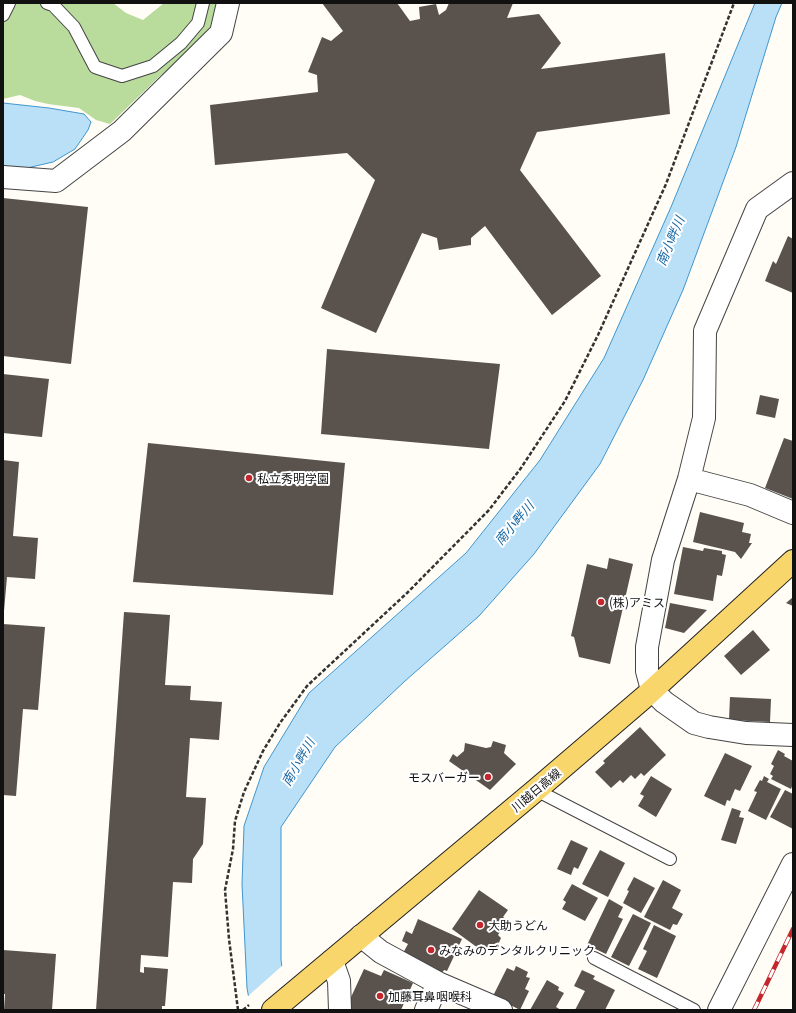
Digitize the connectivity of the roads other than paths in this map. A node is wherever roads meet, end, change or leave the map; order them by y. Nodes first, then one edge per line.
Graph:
1 (9, 3) edge
2 (47, 3) edge
3 (203, 3) edge
4 (228, 3) edge
5 (3, 15) edge
6 (3, 177) edge
7 (793, 183) edge
8 (689, 479) junction
9 (793, 513) edge
10 (793, 561) edge
11 (652, 690) junction
12 (793, 735) edge
13 (536, 790) junction
14 (670, 859) dead end
15 (793, 864) edge
16 (361, 936) junction
17 (594, 958) dead end
18 (332, 961) junction
19 (438, 982) junction
20 (273, 1010) edge
21 (340, 1010) edge
22 (426, 1010) edge
23 (501, 1010) edge
24 (694, 1010) edge
25 (719, 1010) edge

1 - 5 lane
2 - 3 lane
4 - 6 street
7 - 8 street
8 - 9 street
8 - 11 street
10 - 11 main road, 川越日高線
11 - 12 street
11 - 13 main road, 川越日高線
13 - 14 lane
13 - 16 main road, 川越日高線
15 - 25 street
16 - 18 main road, 川越日高線
16 - 19 street
17 - 24 lane
18 - 20 main road, 川越日高線
18 - 21 street
19 - 22 street
19 - 23 street

